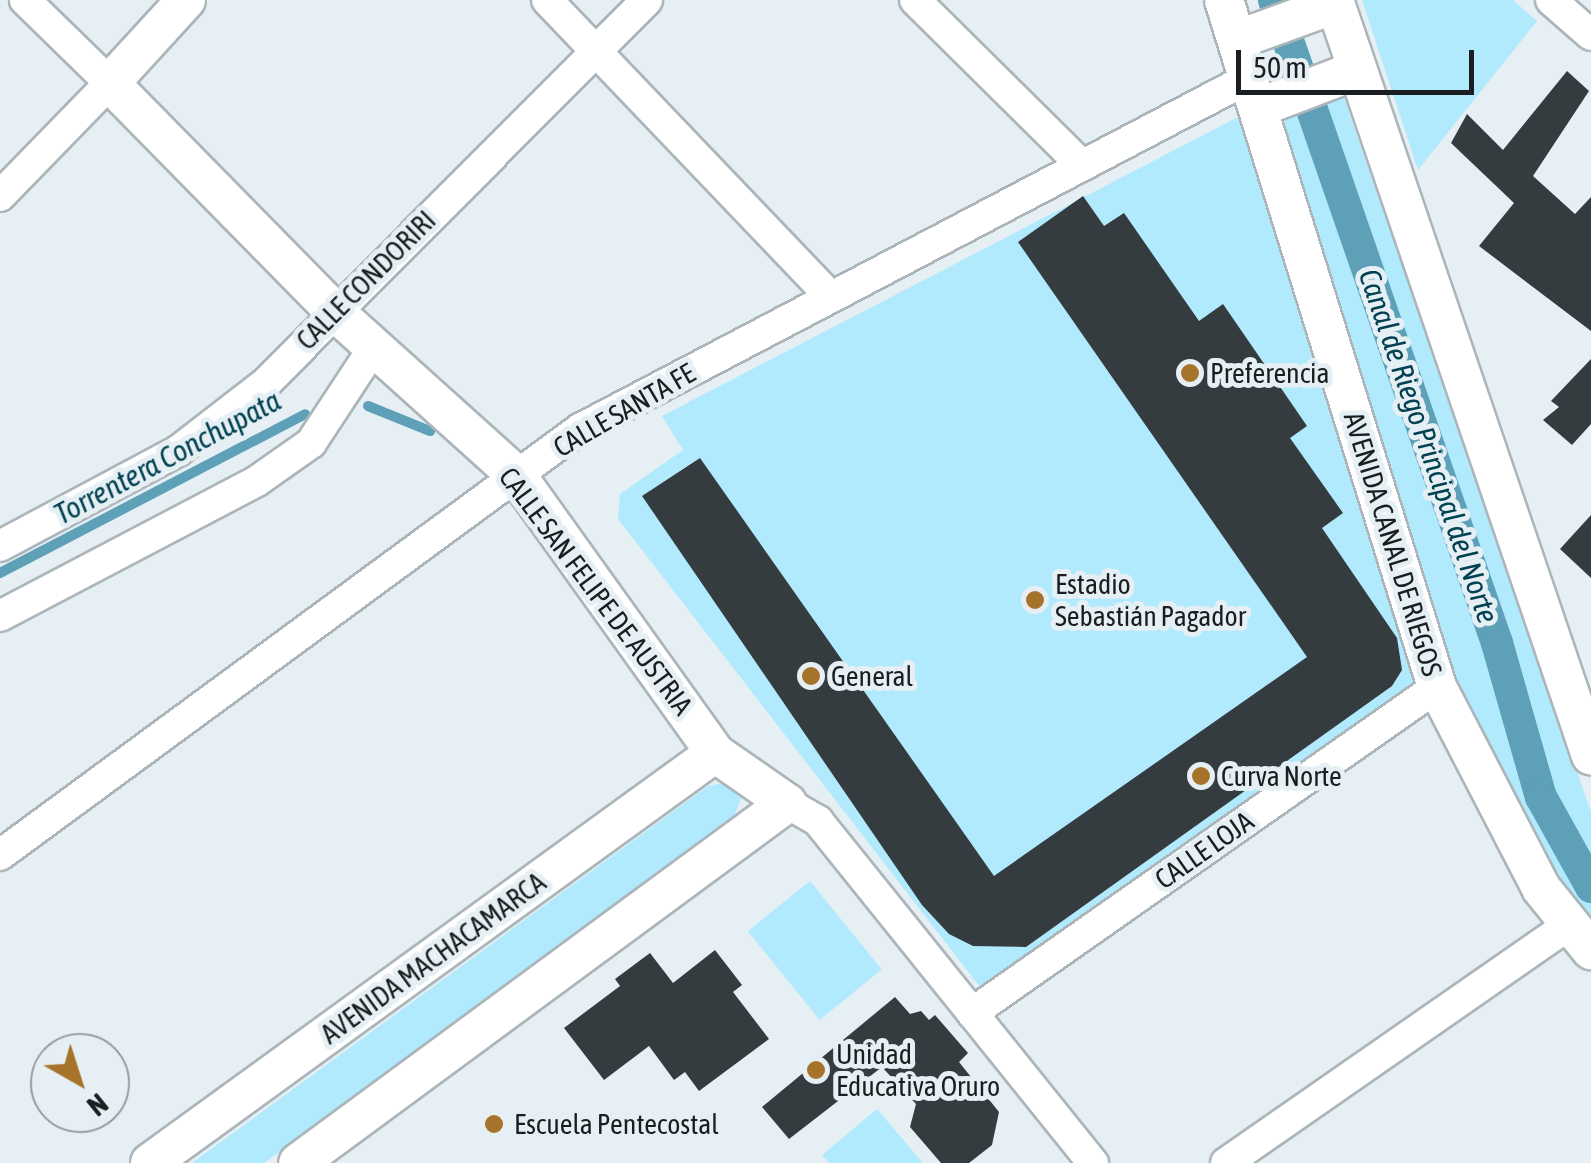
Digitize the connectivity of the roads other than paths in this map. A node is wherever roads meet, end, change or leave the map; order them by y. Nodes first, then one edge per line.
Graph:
1 (25, 0) edge
2 (186, 0) edge
3 (547, 0) edge
4 (647, 0) edge
5 (915, 0) edge
6 (1224, 0) edge
7 (1551, 0) edge
8 (1335, 2) edge
9 (1268, 28) junction
10 (1591, 35) edge
11 (596, 51) junction
12 (110, 82) junction
13 (1295, 87) junction
14 (1082, 165) junction
15 (0, 196) edge
16 (830, 296) junction
17 (334, 311) junction
18 (374, 347) junction
19 (517, 476) junction
20 (0, 546) edge
21 (0, 616) edge
22 (1437, 687) junction
23 (716, 753) junction
24 (1591, 756) edge
25 (787, 803) junction
26 (0, 856) edge
27 (1579, 938) edge
28 (972, 1012) junction
29 (150, 1163) edge
30 (298, 1163) edge
31 (1093, 1163) edge
32 (1226, 1163) edge

1 - 12 street, CALLE SAN FELIPE DE AUSTRIA
2 - 12 street
3 - 11 street
4 - 11 street, CALLE CONDORIRI
5 - 14 street
6 - 9 street, AVENIDA CANAL DE RIEGOS
7 - 10 street
8 - 9 street, AVENIDA CANAL DE RIEGOS
8 - 13 street, AVENIDA CANAL DE RIEGOS
9 - 13 street, AVENIDA CANAL DE RIEGOS
11 - 16 street
11 - 17 street, CALLE CONDORIRI
12 - 15 street
12 - 17 street, CALLE SAN FELIPE DE AUSTRIA
13 - 14 street, CALLE SANTA FE
13 - 22 street, AVENIDA CANAL DE RIEGOS
13 - 24 street, AVENIDA CANAL DE RIEGOS
14 - 16 street, CALLE SANTA FE
16 - 19 street, CALLE SANTA FE
17 - 18 street, CALLE SAN FELIPE DE AUSTRIA
17 - 20 street, CALLE CONDORIRI
18 - 19 street, CALLE SAN FELIPE DE AUSTRIA
18 - 21 street
19 - 23 street, CALLE SAN FELIPE DE AUSTRIA
19 - 26 street, CALLE SANTA FE
22 - 27 street, AVENIDA CANAL DE RIEGOS
22 - 28 street, CALLE LOJA
23 - 25 street, CALLE SAN FELIPE DE AUSTRIA
23 - 29 street, AVENIDA MACHACAMARCA
25 - 28 street, CALLE SAN FELIPE DE AUSTRIA
25 - 30 street
27 - 32 street
28 - 31 street, CALLE SAN FELIPE DE AUSTRIA

